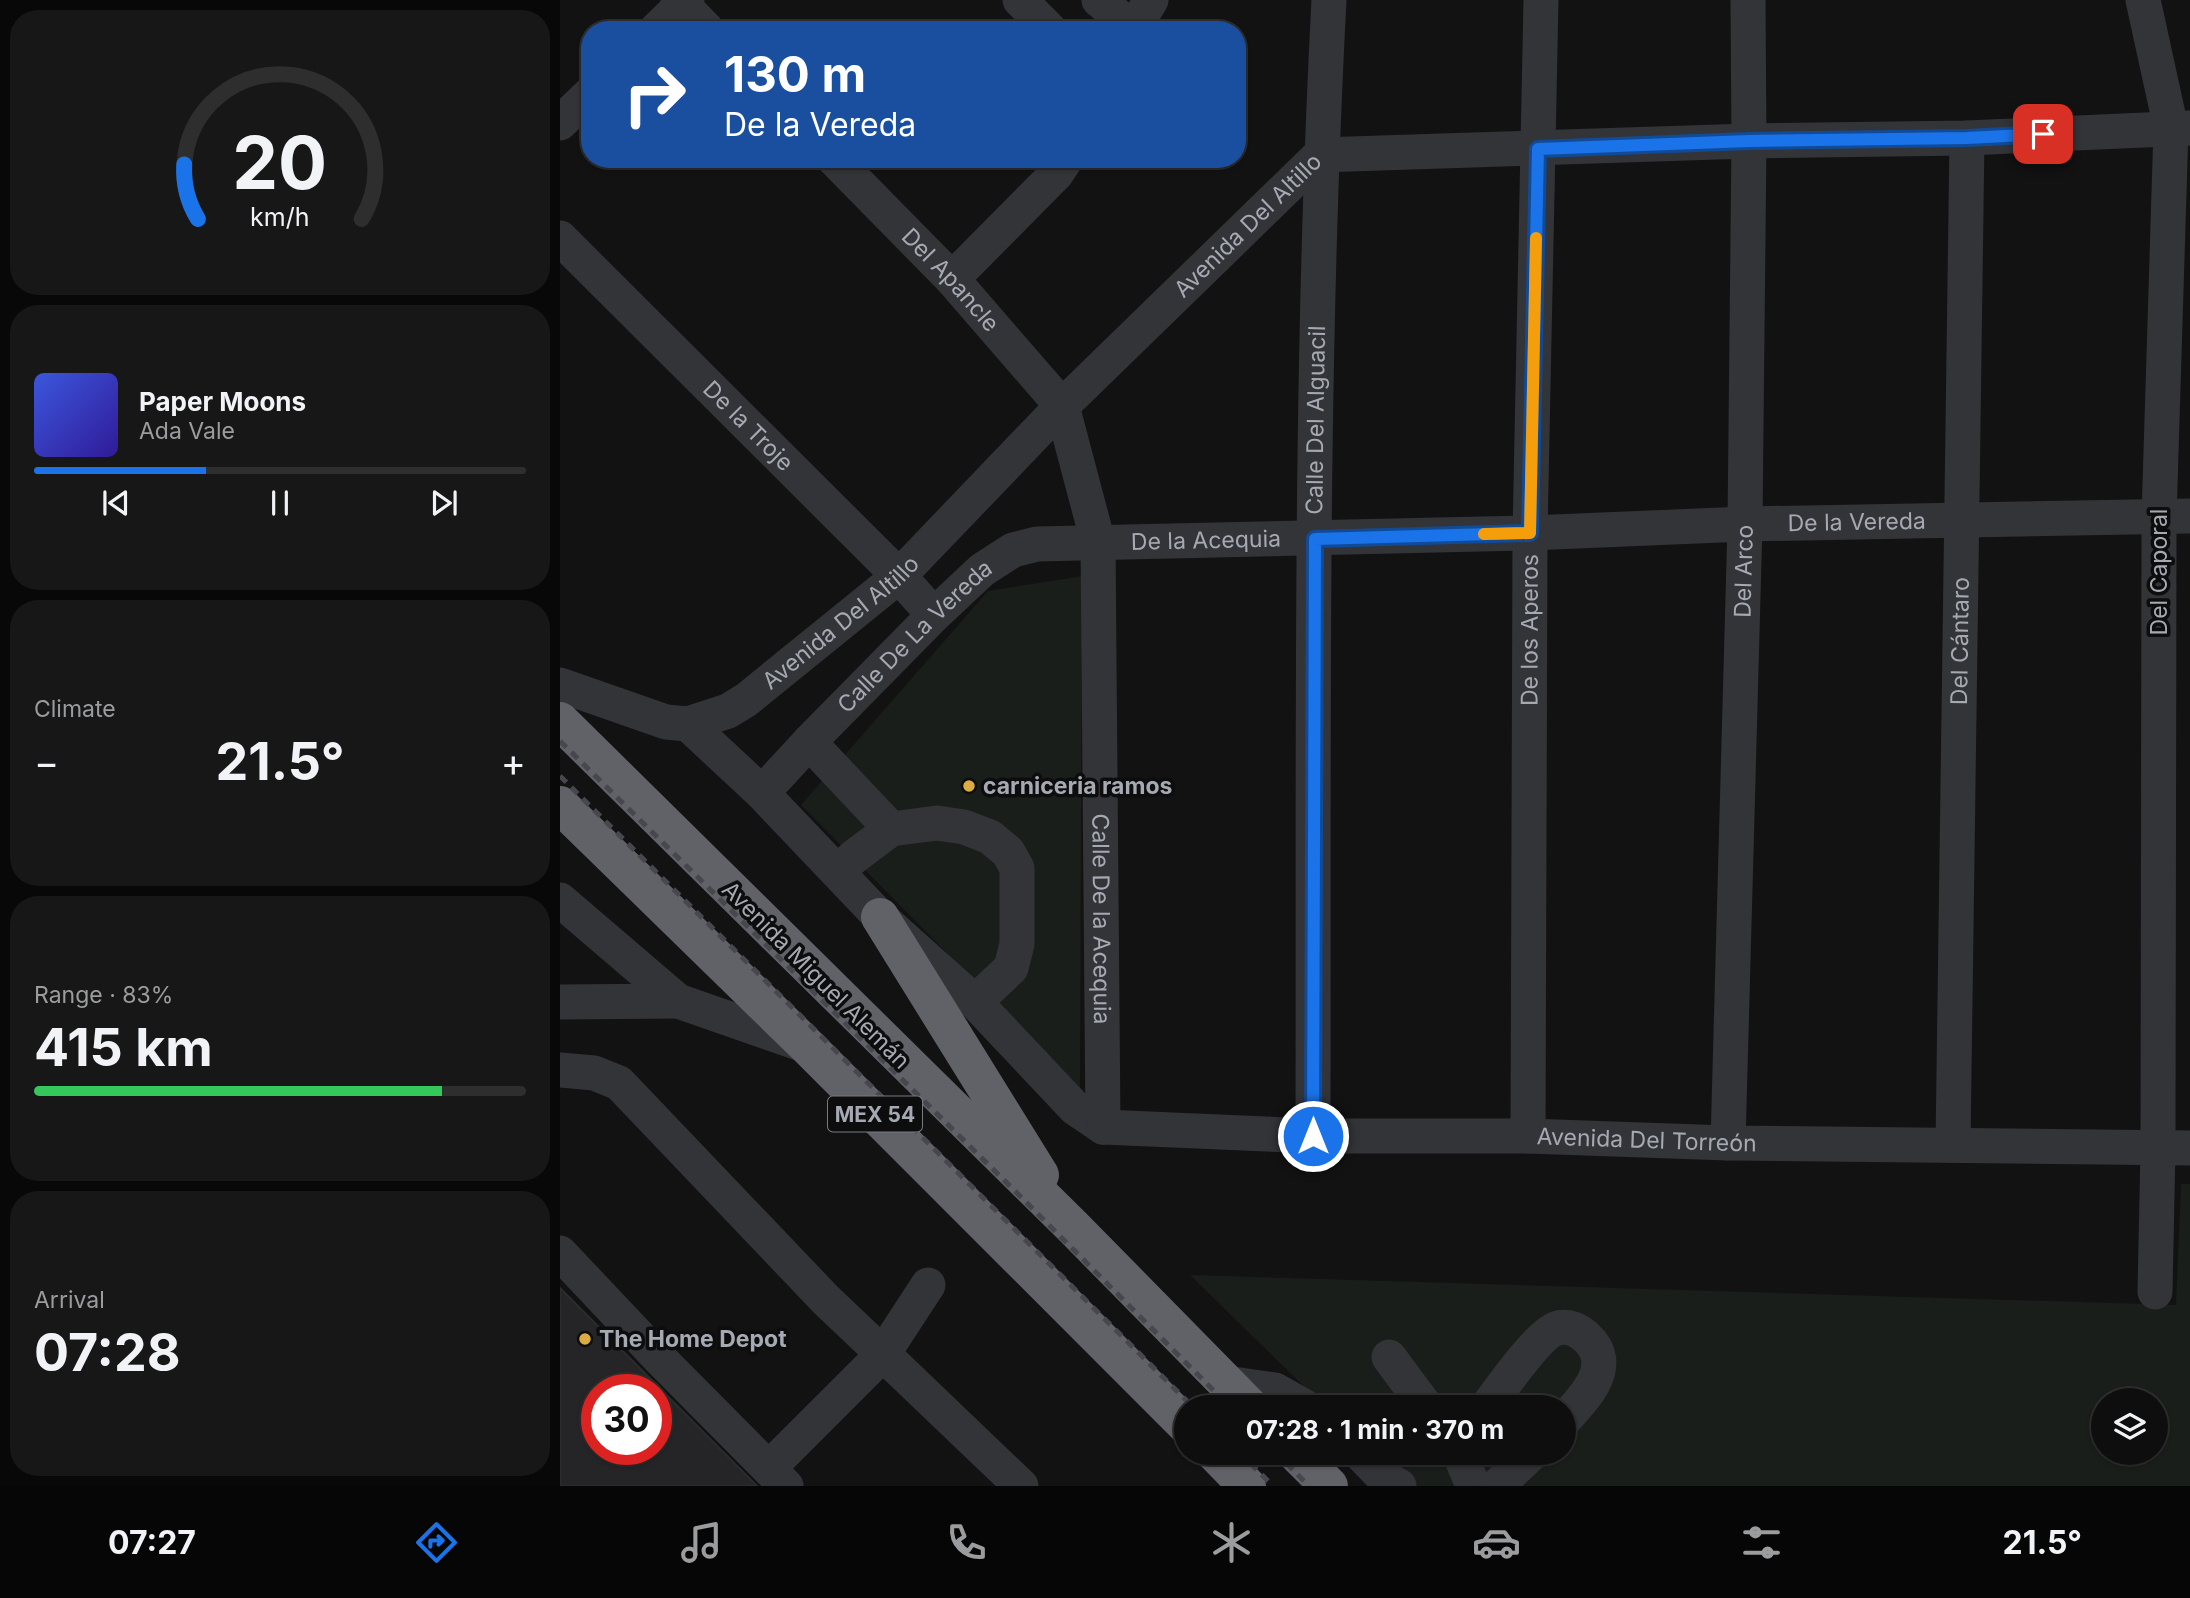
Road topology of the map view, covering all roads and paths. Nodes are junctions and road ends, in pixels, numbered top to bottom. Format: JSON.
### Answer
{"nodes":[{"id":1,"x":1020,"y":0,"type":"edge"},
{"id":2,"x":1099,"y":0,"type":"edge"},
{"id":3,"x":1329,"y":0,"type":"edge"},
{"id":4,"x":1541,"y":0,"type":"edge"},
{"id":5,"x":1748,"y":0,"type":"edge"},
{"id":6,"x":2143,"y":0,"type":"edge"},
{"id":7,"x":682,"y":1,"type":"edge"},
{"id":8,"x":1139,"y":19,"type":"edge"},
{"id":9,"x":664,"y":21,"type":"edge"},
{"id":10,"x":699,"y":21,"type":"edge"},
{"id":11,"x":1041,"y":21,"type":"edge"},
{"id":12,"x":581,"y":103,"type":"edge"},
{"id":13,"x":560,"y":123,"type":"edge"},
{"id":14,"x":2180,"y":128,"type":"edge"},
{"id":15,"x":1967,"y":138,"type":"junction"},
{"id":16,"x":1749,"y":141,"type":"junction"},
{"id":17,"x":1538,"y":149,"type":"junction"},
{"id":18,"x":1320,"y":155,"type":"junction"},
{"id":19,"x":843,"y":168,"type":"edge"},
{"id":20,"x":1060,"y":168,"type":"edge"},
{"id":21,"x":560,"y":238,"type":"edge"},
{"id":22,"x":951,"y":279,"type":"junction"},
{"id":23,"x":1062,"y":406,"type":"junction"},
{"id":24,"x":2174,"y":517,"type":"edge"},
{"id":25,"x":1962,"y":520,"type":"junction"},
{"id":26,"x":1745,"y":524,"type":"junction"},
{"id":27,"x":1530,"y":533,"type":"junction"},
{"id":28,"x":1315,"y":539,"type":"junction"},
{"id":29,"x":1098,"y":542,"type":"junction"},
{"id":30,"x":899,"y":576,"type":"junction"},
{"id":31,"x":934,"y":615,"type":"junction"},
{"id":32,"x":560,"y":685,"type":"edge"},
{"id":33,"x":560,"y":721,"type":"edge"},
{"id":34,"x":688,"y":724,"type":"junction"},
{"id":35,"x":809,"y":742,"type":"junction"},
{"id":36,"x":762,"y":793,"type":"junction"},
{"id":37,"x":560,"y":805,"type":"edge"},
{"id":38,"x":891,"y":829,"type":"junction"},
{"id":39,"x":838,"y":871,"type":"junction"},
{"id":40,"x":560,"y":901,"type":"edge"},
{"id":41,"x":880,"y":916,"type":"junction"},
{"id":42,"x":678,"y":1001,"type":"junction"},
{"id":43,"x":560,"y":1002,"type":"edge"},
{"id":44,"x":975,"y":1002,"type":"junction"},
{"id":45,"x":807,"y":1046,"type":"junction"},
{"id":46,"x":560,"y":1070,"type":"edge"},
{"id":47,"x":1103,"y":1127,"type":"junction"},
{"id":48,"x":1313,"y":1136,"type":"junction"},
{"id":49,"x":1528,"y":1136,"type":"junction"},
{"id":50,"x":1728,"y":1143,"type":"junction"},
{"id":51,"x":1954,"y":1145,"type":"junction"},
{"id":52,"x":2174,"y":1148,"type":"edge"},
{"id":53,"x":1073,"y":1227,"type":"junction"},
{"id":54,"x":560,"y":1253,"type":"edge"},
{"id":55,"x":928,"y":1285,"type":"dead end"},
{"id":56,"x":2155,"y":1292,"type":"dead end"},
{"id":57,"x":883,"y":1354,"type":"junction"},
{"id":58,"x":1389,"y":1357,"type":"dead end"},
{"id":59,"x":1238,"y":1395,"type":"edge"},
{"id":60,"x":1284,"y":1395,"type":"edge"},
{"id":61,"x":1417,"y":1395,"type":"edge"},
{"id":62,"x":1496,"y":1395,"type":"edge"},
{"id":63,"x":1576,"y":1407,"type":"edge"},
{"id":64,"x":1174,"y":1413,"type":"edge"},
{"id":65,"x":1227,"y":1465,"type":"edge"},
{"id":66,"x":1308,"y":1465,"type":"edge"},
{"id":67,"x":1372,"y":1465,"type":"edge"},
{"id":68,"x":1464,"y":1465,"type":"edge"},
{"id":69,"x":1520,"y":1465,"type":"edge"},
{"id":70,"x":777,"y":1477,"type":"edge"},
{"id":71,"x":1021,"y":1486,"type":"edge"},
{"id":72,"x":1247,"y":1486,"type":"edge"},
{"id":73,"x":1329,"y":1486,"type":"edge"},
{"id":74,"x":1399,"y":1486,"type":"edge"},
{"id":75,"x":1473,"y":1486,"type":"edge"},
{"id":76,"x":1497,"y":1486,"type":"edge"}],
"edges":[{"from":1,"to":11,"type":"street"},
{"from":2,"to":8,"type":"street"},
{"from":3,"to":18,"type":"street","name":"Calle Del Alguacil"},
{"from":4,"to":17,"type":"street","name":"De los Aperos"},
{"from":5,"to":16,"type":"street","name":"Del Arco"},
{"from":6,"to":14,"type":"street","name":"Del Caporal"},
{"from":7,"to":9,"type":"street"},
{"from":7,"to":10,"type":"street"},
{"from":12,"to":13,"type":"street"},
{"from":14,"to":15,"type":"street","name":"Avenida Del Altillo"},
{"from":14,"to":24,"type":"street","name":"Del Caporal"},
{"from":15,"to":16,"type":"street","name":"Avenida Del Altillo"},
{"from":15,"to":25,"type":"street","name":"Del Cántaro"},
{"from":16,"to":17,"type":"street","name":"Avenida Del Altillo"},
{"from":16,"to":26,"type":"street","name":"Del Arco"},
{"from":17,"to":18,"type":"street","name":"Avenida Del Altillo"},
{"from":17,"to":27,"type":"street","name":"De los Aperos"},
{"from":18,"to":23,"type":"street","name":"Avenida Del Altillo"},
{"from":18,"to":28,"type":"street","name":"Calle Del Alguacil"},
{"from":19,"to":22,"type":"street","name":"Del Apancle"},
{"from":20,"to":22,"type":"street"},
{"from":21,"to":30,"type":"street","name":"De la Troje"},
{"from":22,"to":23,"type":"street","name":"Del Apancle"},
{"from":23,"to":29,"type":"street","name":"Calle De la Acequia"},
{"from":23,"to":30,"type":"street","name":"Avenida Del Altillo"},
{"from":24,"to":25,"type":"street","name":"De la Vereda"},
{"from":24,"to":52,"type":"street","name":"Del Caporal"},
{"from":25,"to":26,"type":"street","name":"De la Vereda"},
{"from":25,"to":51,"type":"street","name":"Del Cántaro"},
{"from":26,"to":27,"type":"street","name":"De la Vereda"},
{"from":26,"to":50,"type":"street","name":"Del Arco"},
{"from":27,"to":28,"type":"street","name":"De la Vereda"},
{"from":27,"to":49,"type":"street","name":"De los Aperos"},
{"from":28,"to":29,"type":"street","name":"De la Acequia"},
{"from":28,"to":48,"type":"street","name":"Calle Del Alguacil"},
{"from":29,"to":31,"type":"street","name":"Calle De La Vereda"},
{"from":29,"to":47,"type":"street","name":"Calle De la Acequia"},
{"from":30,"to":31,"type":"street","name":"De la Troje"},
{"from":30,"to":34,"type":"street","name":"Avenida Del Altillo"},
{"from":31,"to":35,"type":"street","name":"Calle De La Vereda"},
{"from":32,"to":34,"type":"street","name":"Avenida Del Altillo"},
{"from":33,"to":53,"type":"highway","name":"Avenida Miguel Alemán","number":"MEX 54"},
{"from":34,"to":36,"type":"street"},
{"from":35,"to":36,"type":"street","name":"Calle De La Vereda"},
{"from":35,"to":38,"type":"street"},
{"from":36,"to":39,"type":"street"},
{"from":37,"to":45,"type":"highway","number":"MEX 54"},
{"from":38,"to":39,"type":"street"},
{"from":38,"to":44,"type":"street"},
{"from":39,"to":41,"type":"street"},
{"from":40,"to":42,"type":"street"},
{"from":41,"to":44,"type":"street"},
{"from":41,"to":53,"type":"highway"},
{"from":42,"to":43,"type":"street"},
{"from":42,"to":45,"type":"street"},
{"from":44,"to":47,"type":"street"},
{"from":45,"to":64,"type":"highway","number":"MEX 54"},
{"from":46,"to":57,"type":"street"},
{"from":47,"to":48,"type":"street","name":"Avenida Del Torreón"},
{"from":48,"to":49,"type":"street","name":"Avenida Del Torreón"},
{"from":49,"to":50,"type":"street","name":"Avenida Del Torreón"},
{"from":50,"to":51,"type":"street","name":"Avenida Del Torreón"},
{"from":51,"to":52,"type":"street","name":"Avenida Del Torreón"},
{"from":52,"to":56,"type":"street","name":"Del Caporal"},
{"from":53,"to":59,"type":"highway","name":"Avenida Miguel Alemán","number":"MEX 54"},
{"from":54,"to":70,"type":"street"},
{"from":55,"to":57,"type":"street"},
{"from":57,"to":70,"type":"street"},
{"from":57,"to":71,"type":"street"},
{"from":58,"to":61,"type":"street"},
{"from":59,"to":60,"type":"street"},
{"from":62,"to":63,"type":"street"},
{"from":65,"to":72,"type":"highway"},
{"from":66,"to":73,"type":"highway"},
{"from":67,"to":74,"type":"street"},
{"from":68,"to":75,"type":"street"},
{"from":69,"to":76,"type":"street"}]}
